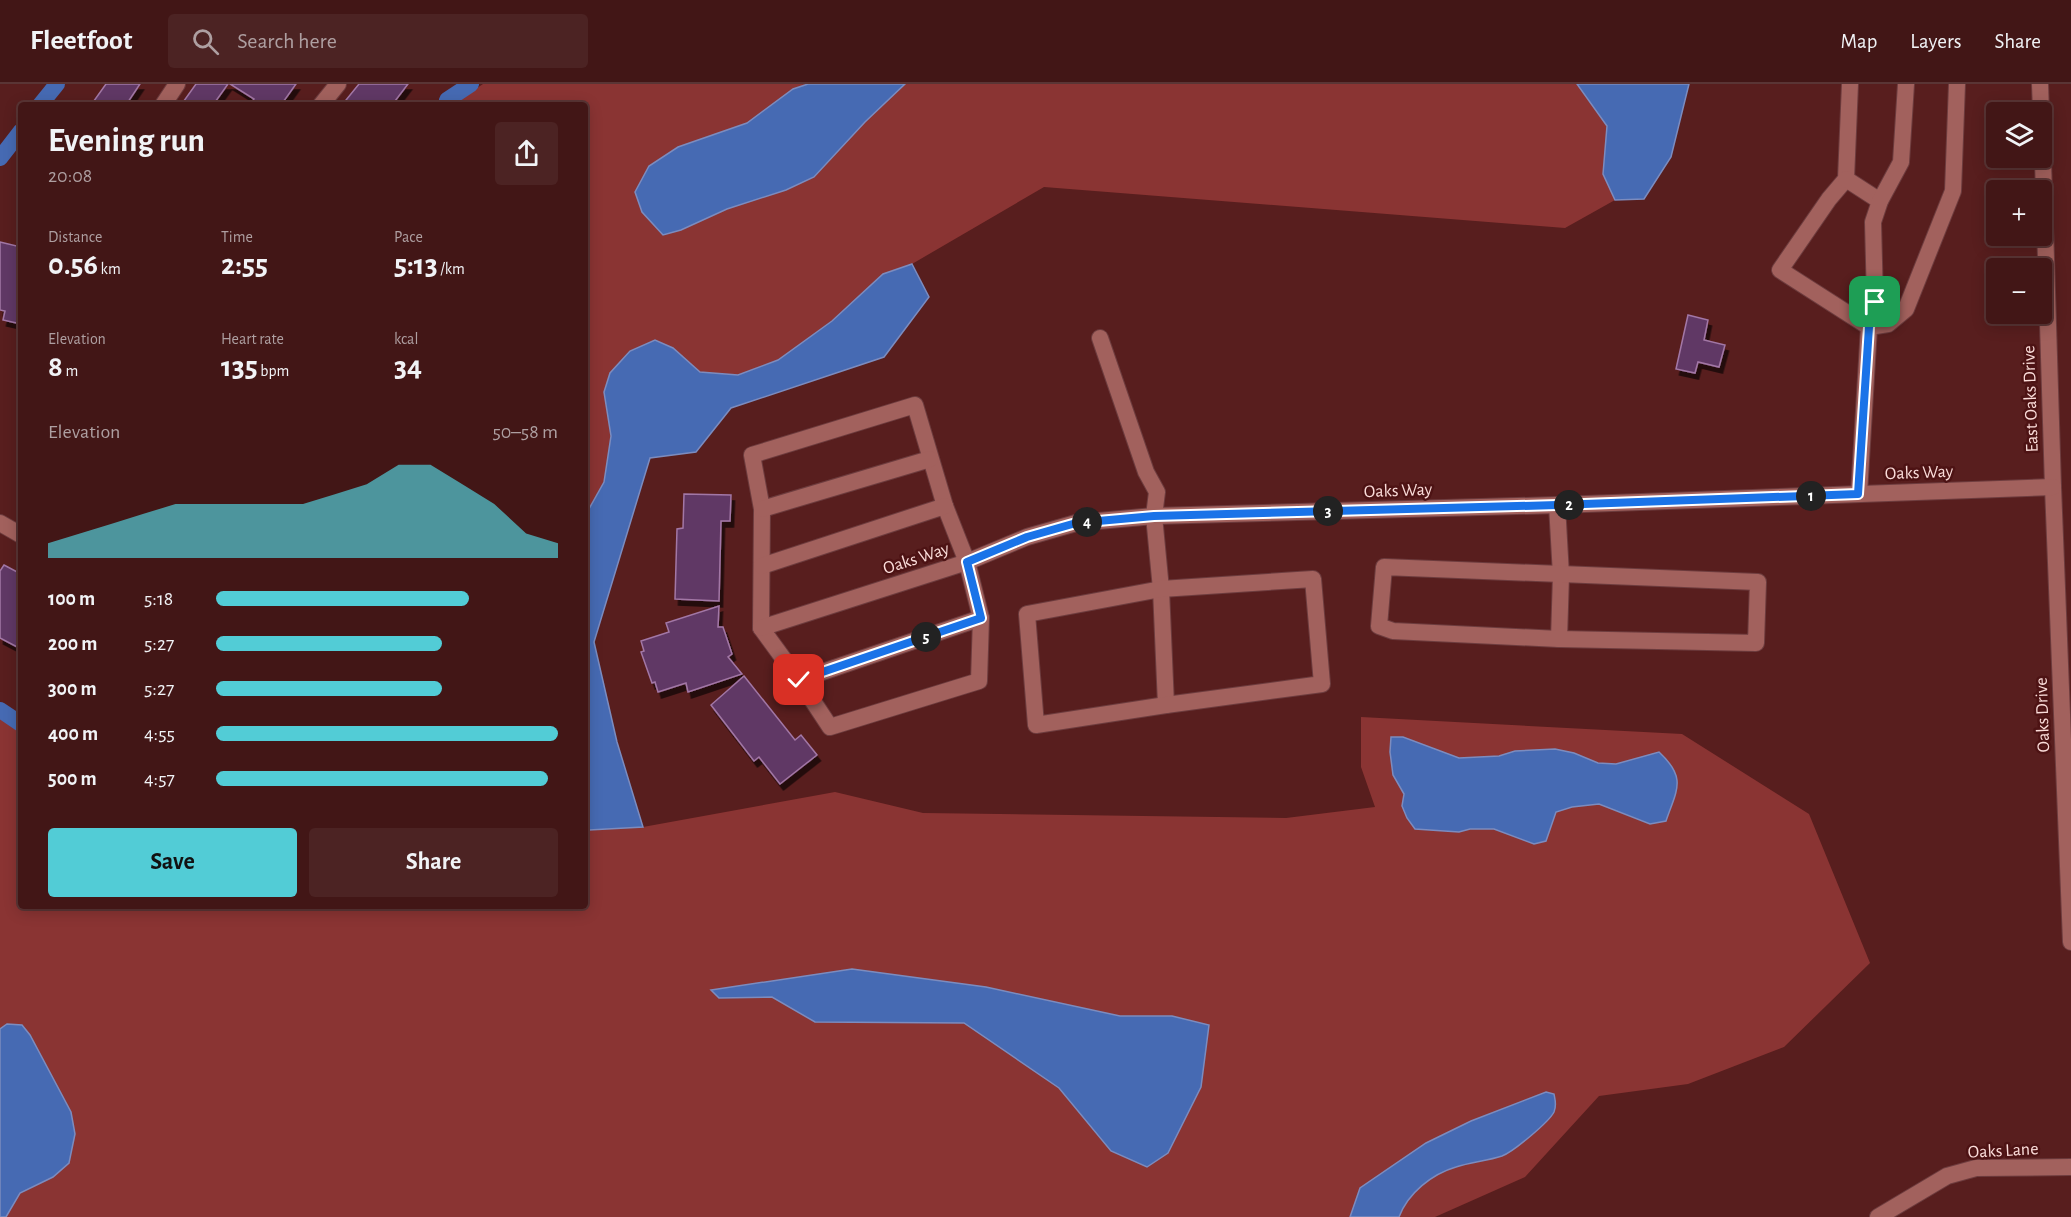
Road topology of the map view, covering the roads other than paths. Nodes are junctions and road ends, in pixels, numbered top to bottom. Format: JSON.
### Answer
{"nodes":[{"id":1,"x":177,"y":84,"type":"edge"},
{"id":2,"x":338,"y":84,"type":"edge"},
{"id":3,"x":1850,"y":84,"type":"edge"},
{"id":4,"x":1906,"y":84,"type":"edge"},
{"id":5,"x":1957,"y":84,"type":"edge"},
{"id":6,"x":2040,"y":84,"type":"edge"},
{"id":7,"x":165,"y":102,"type":"edge"},
{"id":8,"x":323,"y":102,"type":"edge"},
{"id":9,"x":2041,"y":102,"type":"edge"},
{"id":10,"x":2043,"y":168,"type":"edge"},
{"id":11,"x":1846,"y":179,"type":"junction"},
{"id":12,"x":1880,"y":201,"type":"junction"},
{"id":13,"x":1869,"y":327,"type":"junction"},
{"id":14,"x":1100,"y":338,"type":"dead end"},
{"id":15,"x":930,"y":459,"type":"junction"},
{"id":16,"x":2053,"y":487,"type":"junction"},
{"id":17,"x":1858,"y":494,"type":"junction"},
{"id":18,"x":1557,"y":505,"type":"junction"},
{"id":19,"x":945,"y":506,"type":"junction"},
{"id":20,"x":762,"y":509,"type":"junction"},
{"id":21,"x":1154,"y":516,"type":"junction"},
{"id":22,"x":0,"y":523,"type":"edge"},
{"id":23,"x":18,"y":533,"type":"edge"},
{"id":24,"x":967,"y":562,"type":"junction"},
{"id":25,"x":762,"y":566,"type":"junction"},
{"id":26,"x":1561,"y":575,"type":"junction"},
{"id":27,"x":1161,"y":589,"type":"junction"},
{"id":28,"x":981,"y":618,"type":"junction"},
{"id":29,"x":761,"y":628,"type":"junction"},
{"id":30,"x":1559,"y":639,"type":"junction"},
{"id":31,"x":799,"y":680,"type":"junction"},
{"id":32,"x":1167,"y":705,"type":"junction"},
{"id":33,"x":2071,"y":942,"type":"edge"},
{"id":34,"x":2071,"y":1167,"type":"edge"},
{"id":35,"x":1878,"y":1217,"type":"edge"}],
"edges":[{"from":1,"to":7,"type":"street"},
{"from":2,"to":8,"type":"street"},
{"from":3,"to":11,"type":"street"},
{"from":4,"to":12,"type":"street"},
{"from":5,"to":13,"type":"street"},
{"from":6,"to":9,"type":"street"},
{"from":10,"to":16,"type":"street","name":"East Oaks Drive"},
{"from":11,"to":12,"type":"street"},
{"from":11,"to":13,"type":"street"},
{"from":12,"to":13,"type":"street"},
{"from":13,"to":17,"type":"street"},
{"from":14,"to":21,"type":"street"},
{"from":15,"to":19,"type":"street"},
{"from":15,"to":20,"type":"street"},
{"from":15,"to":20,"type":"street"},
{"from":16,"to":17,"type":"street","name":"Oaks Way"},
{"from":16,"to":33,"type":"street","name":"Oaks Drive"},
{"from":17,"to":18,"type":"street","name":"Oaks Way"},
{"from":18,"to":21,"type":"street","name":"Oaks Way"},
{"from":18,"to":26,"type":"street"},
{"from":19,"to":24,"type":"street"},
{"from":19,"to":25,"type":"street"},
{"from":20,"to":25,"type":"street"},
{"from":21,"to":24,"type":"street","name":"Oaks Way"},
{"from":21,"to":27,"type":"street"},
{"from":22,"to":23,"type":"street"},
{"from":24,"to":28,"type":"street"},
{"from":24,"to":29,"type":"street","name":"Oaks Way"},
{"from":25,"to":29,"type":"street"},
{"from":26,"to":30,"type":"street"},
{"from":26,"to":30,"type":"street"},
{"from":26,"to":30,"type":"street"},
{"from":27,"to":32,"type":"street"},
{"from":27,"to":32,"type":"street"},
{"from":27,"to":32,"type":"street"},
{"from":28,"to":31,"type":"street"},
{"from":28,"to":31,"type":"street"},
{"from":29,"to":31,"type":"street"},
{"from":34,"to":35,"type":"street","name":"Oaks Lane"}]}
